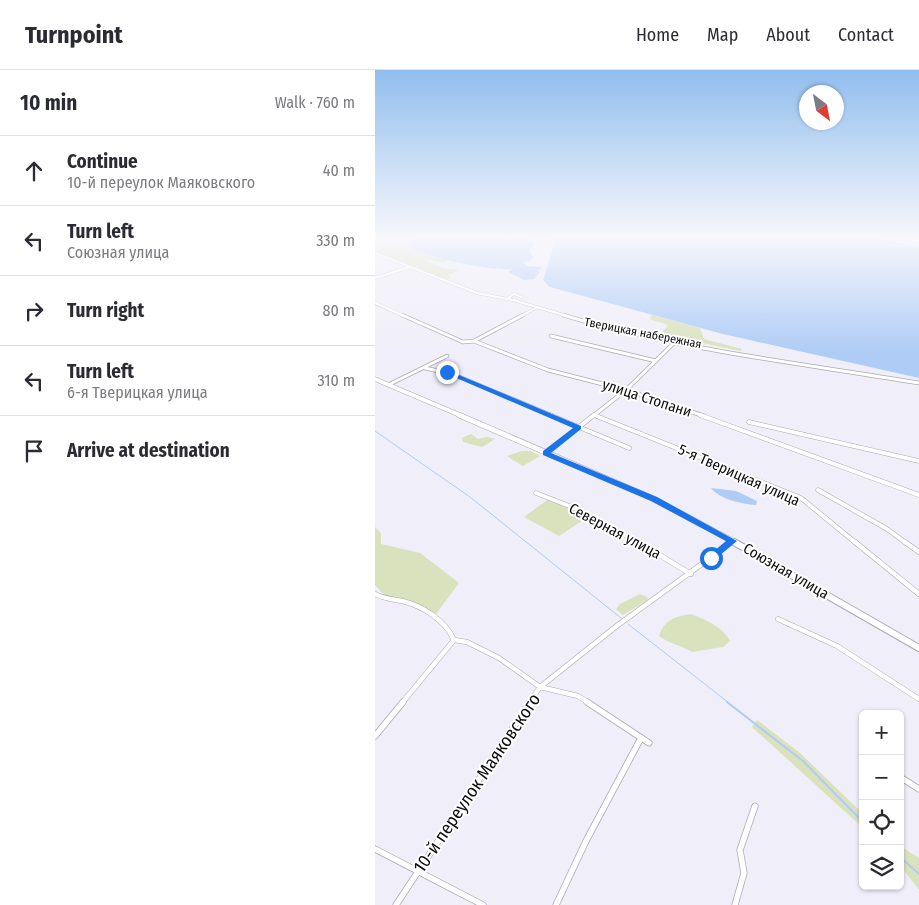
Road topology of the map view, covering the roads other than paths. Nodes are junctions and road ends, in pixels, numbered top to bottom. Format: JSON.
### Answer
{"nodes":[{"id":1,"x":431,"y":275,"type":"edge"},
{"id":2,"x":507,"y":299,"type":"junction"},
{"id":3,"x":517,"y":300,"type":"junction"},
{"id":4,"x":375,"y":303,"type":"edge"},
{"id":5,"x":537,"y":308,"type":"junction"},
{"id":6,"x":551,"y":336,"type":"dead end"},
{"id":7,"x":677,"y":340,"type":"junction"},
{"id":8,"x":474,"y":341,"type":"junction"},
{"id":9,"x":447,"y":356,"type":"dead end"},
{"id":10,"x":656,"y":361,"type":"junction"},
{"id":11,"x":425,"y":368,"type":"junction"},
{"id":12,"x":375,"y":379,"type":"edge"},
{"id":13,"x":919,"y":383,"type":"edge"},
{"id":14,"x":388,"y":385,"type":"junction"},
{"id":15,"x":626,"y":390,"type":"junction"},
{"id":16,"x":594,"y":415,"type":"junction"},
{"id":17,"x":749,"y":422,"type":"dead end"},
{"id":18,"x":578,"y":428,"type":"junction"},
{"id":19,"x":629,"y":448,"type":"dead end"},
{"id":20,"x":546,"y":453,"type":"junction"},
{"id":21,"x":919,"y":461,"type":"edge"},
{"id":22,"x":818,"y":490,"type":"dead end"},
{"id":23,"x":536,"y":493,"type":"dead end"},
{"id":24,"x":919,"y":495,"type":"edge"},
{"id":25,"x":733,"y":541,"type":"junction"},
{"id":26,"x":919,"y":552,"type":"edge"},
{"id":27,"x":691,"y":574,"type":"junction"},
{"id":28,"x":375,"y":594,"type":"edge"},
{"id":29,"x":919,"y":594,"type":"edge"},
{"id":30,"x":778,"y":620,"type":"dead end"},
{"id":31,"x":454,"y":640,"type":"junction"},
{"id":32,"x":919,"y":648,"type":"edge"},
{"id":33,"x":540,"y":687,"type":"junction"},
{"id":34,"x":919,"y":699,"type":"edge"},
{"id":35,"x":375,"y":736,"type":"edge"},
{"id":36,"x":641,"y":738,"type":"junction"},
{"id":37,"x":649,"y":743,"type":"dead end"},
{"id":38,"x":904,"y":780,"type":"edge"},
{"id":39,"x":919,"y":790,"type":"edge"},
{"id":40,"x":755,"y":806,"type":"dead end"},
{"id":41,"x":375,"y":849,"type":"edge"},
{"id":42,"x":418,"y":871,"type":"junction"},
{"id":43,"x":396,"y":905,"type":"edge"},
{"id":44,"x":483,"y":905,"type":"edge"},
{"id":45,"x":556,"y":905,"type":"edge"},
{"id":46,"x":735,"y":905,"type":"edge"}],
"edges":[{"from":1,"to":2,"type":"street","name":"Тверицкая набережная"},
{"from":2,"to":3,"type":"street","name":"Тверицкая набережная"},
{"from":2,"to":3,"type":"street"},
{"from":3,"to":5,"type":"street","name":"Тверицкая набережная"},
{"from":4,"to":8,"type":"street","name":"улица Стопани"},
{"from":5,"to":7,"type":"street","name":"Тверицкая набережная"},
{"from":5,"to":8,"type":"street"},
{"from":6,"to":10,"type":"street"},
{"from":7,"to":10,"type":"street"},
{"from":7,"to":13,"type":"street","name":"Тверицкая набережная"},
{"from":8,"to":15,"type":"street","name":"улица Стопани"},
{"from":9,"to":11,"type":"street"},
{"from":10,"to":15,"type":"street"},
{"from":11,"to":14,"type":"street"},
{"from":11,"to":18,"type":"street"},
{"from":12,"to":14,"type":"street","name":"Союзная улица"},
{"from":14,"to":20,"type":"street","name":"Союзная улица"},
{"from":15,"to":16,"type":"street"},
{"from":15,"to":24,"type":"street","name":"улица Стопани"},
{"from":16,"to":18,"type":"street"},
{"from":16,"to":29,"type":"street","name":"5-я Тверицкая улица"},
{"from":17,"to":21,"type":"street"},
{"from":18,"to":19,"type":"street"},
{"from":18,"to":20,"type":"street"},
{"from":20,"to":25,"type":"street","name":"Союзная улица"},
{"from":22,"to":26,"type":"street"},
{"from":23,"to":27,"type":"street","name":"Северная улица"},
{"from":25,"to":27,"type":"street","name":"10-й переулок Маяковского"},
{"from":25,"to":32,"type":"street","name":"Союзная улица"},
{"from":27,"to":33,"type":"street","name":"10-й переулок Маяковского"},
{"from":28,"to":31,"type":"street"},
{"from":30,"to":34,"type":"street"},
{"from":31,"to":33,"type":"street"},
{"from":31,"to":35,"type":"street"},
{"from":33,"to":36,"type":"street"},
{"from":33,"to":42,"type":"street","name":"10-й переулок Маяковского"},
{"from":36,"to":37,"type":"street"},
{"from":36,"to":45,"type":"street"},
{"from":38,"to":39,"type":"street"},
{"from":40,"to":46,"type":"street"},
{"from":41,"to":42,"type":"street"},
{"from":42,"to":43,"type":"street","name":"10-й переулок Маяковского"},
{"from":42,"to":44,"type":"street"}]}
